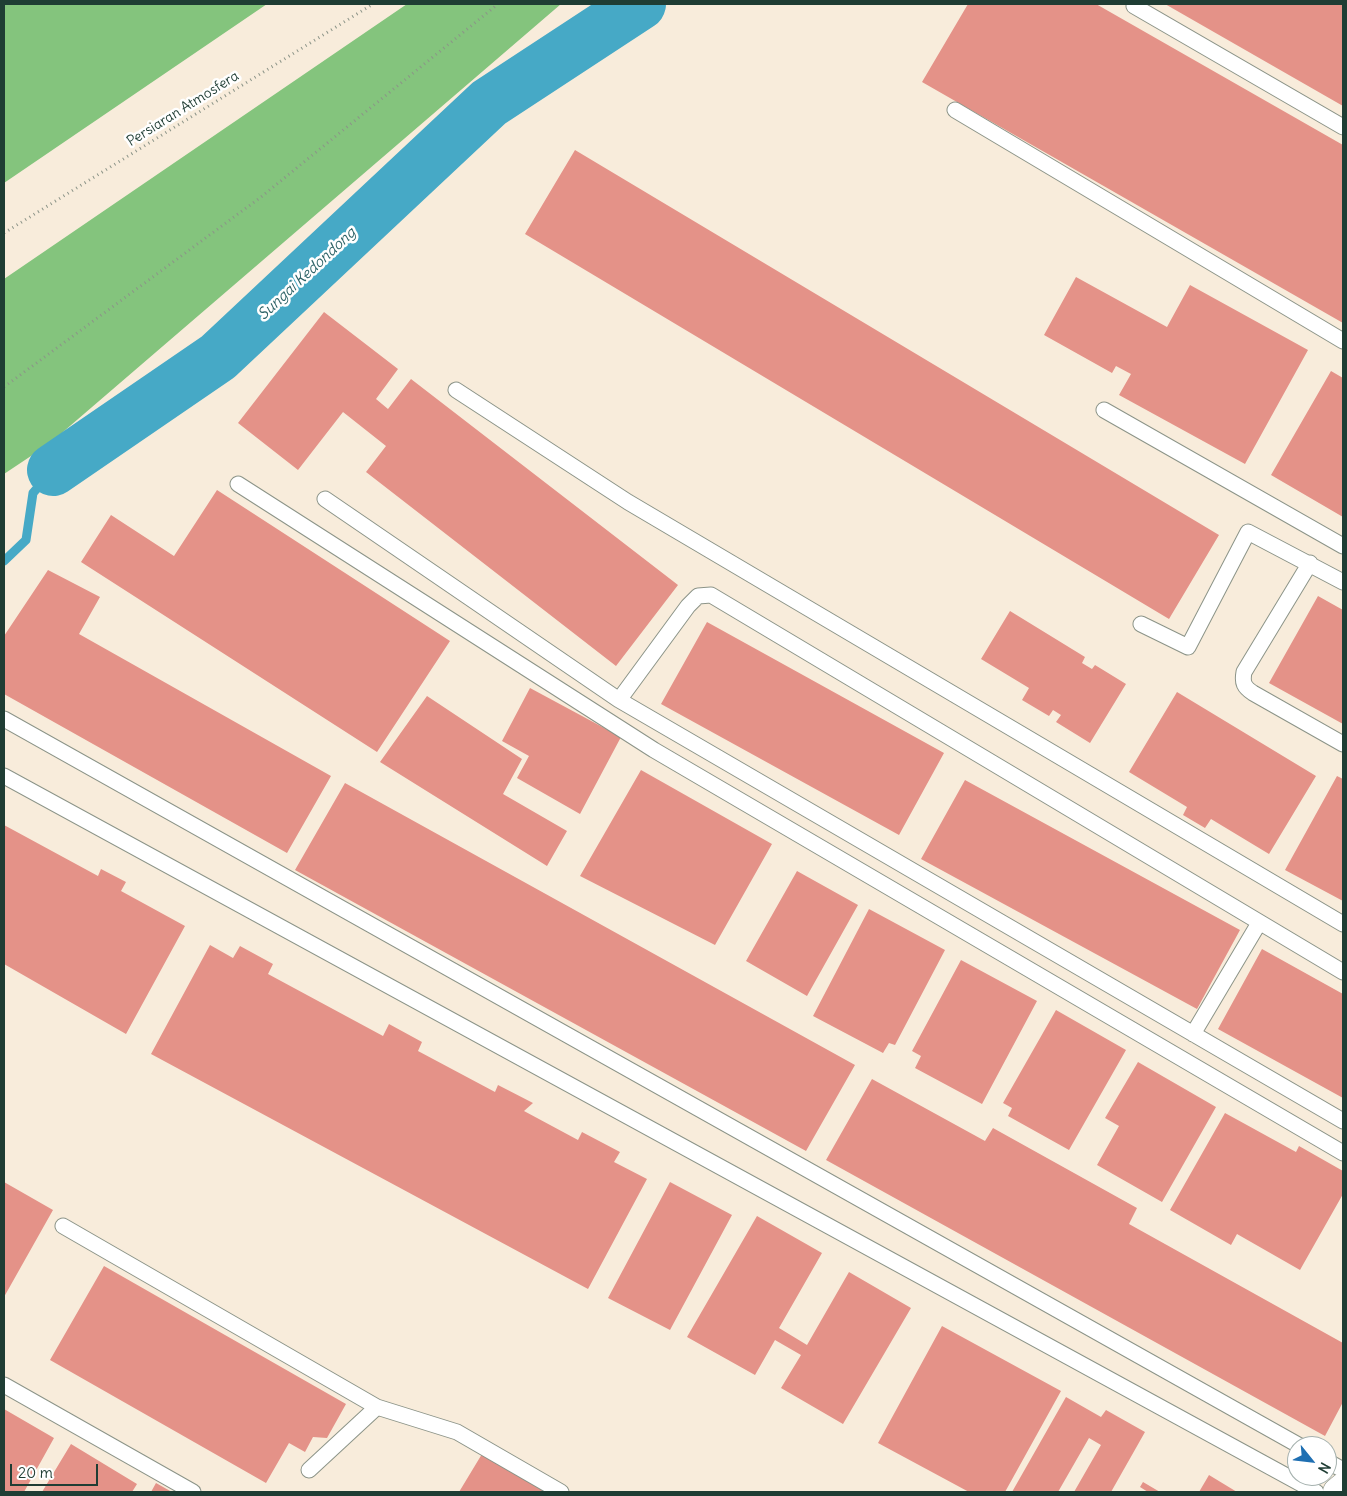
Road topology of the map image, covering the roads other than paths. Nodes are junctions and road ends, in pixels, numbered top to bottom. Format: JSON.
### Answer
{"nodes":[{"id":1,"x":1134,"y":6,"type":"dead end"},
{"id":2,"x":955,"y":110,"type":"dead end"},
{"id":3,"x":1343,"y":127,"type":"edge"},
{"id":4,"x":1343,"y":341,"type":"edge"},
{"id":5,"x":456,"y":390,"type":"dead end"},
{"id":6,"x":1104,"y":410,"type":"dead end"},
{"id":7,"x":238,"y":484,"type":"dead end"},
{"id":8,"x":325,"y":499,"type":"dead end"},
{"id":9,"x":1343,"y":546,"type":"edge"},
{"id":10,"x":1310,"y":563,"type":"junction"},
{"id":11,"x":1343,"y":582,"type":"edge"},
{"id":12,"x":1141,"y":624,"type":"dead end"},
{"id":13,"x":619,"y":700,"type":"junction"},
{"id":14,"x":4,"y":719,"type":"edge"},
{"id":15,"x":1343,"y":744,"type":"edge"},
{"id":16,"x":4,"y":776,"type":"edge"},
{"id":17,"x":1259,"y":923,"type":"junction"},
{"id":18,"x":1343,"y":924,"type":"edge"},
{"id":19,"x":1343,"y":972,"type":"edge"},
{"id":20,"x":1193,"y":1034,"type":"junction"},
{"id":21,"x":1343,"y":1121,"type":"edge"},
{"id":22,"x":1343,"y":1153,"type":"edge"},
{"id":23,"x":63,"y":1226,"type":"dead end"},
{"id":24,"x":4,"y":1385,"type":"edge"},
{"id":25,"x":377,"y":1407,"type":"junction"},
{"id":26,"x":1287,"y":1439,"type":"edge"},
{"id":27,"x":309,"y":1470,"type":"dead end"},
{"id":28,"x":1343,"y":1487,"type":"edge"},
{"id":29,"x":194,"y":1492,"type":"edge"},
{"id":30,"x":561,"y":1492,"type":"edge"},
{"id":31,"x":1316,"y":1492,"type":"edge"},
{"id":32,"x":1337,"y":1492,"type":"edge"}],
"edges":[{"from":1,"to":3,"type":"lane"},
{"from":2,"to":4,"type":"lane"},
{"from":5,"to":18,"type":"lane"},
{"from":6,"to":9,"type":"lane"},
{"from":7,"to":22,"type":"lane"},
{"from":8,"to":13,"type":"lane"},
{"from":10,"to":11,"type":"lane"},
{"from":10,"to":12,"type":"lane"},
{"from":10,"to":15,"type":"lane"},
{"from":13,"to":17,"type":"lane"},
{"from":13,"to":20,"type":"lane"},
{"from":14,"to":26,"type":"lane"},
{"from":16,"to":31,"type":"lane"},
{"from":17,"to":19,"type":"lane"},
{"from":17,"to":20,"type":"lane"},
{"from":20,"to":21,"type":"lane"},
{"from":23,"to":25,"type":"lane"},
{"from":24,"to":29,"type":"lane"},
{"from":25,"to":27,"type":"lane"},
{"from":25,"to":30,"type":"lane"},
{"from":28,"to":32,"type":"street"}]}
